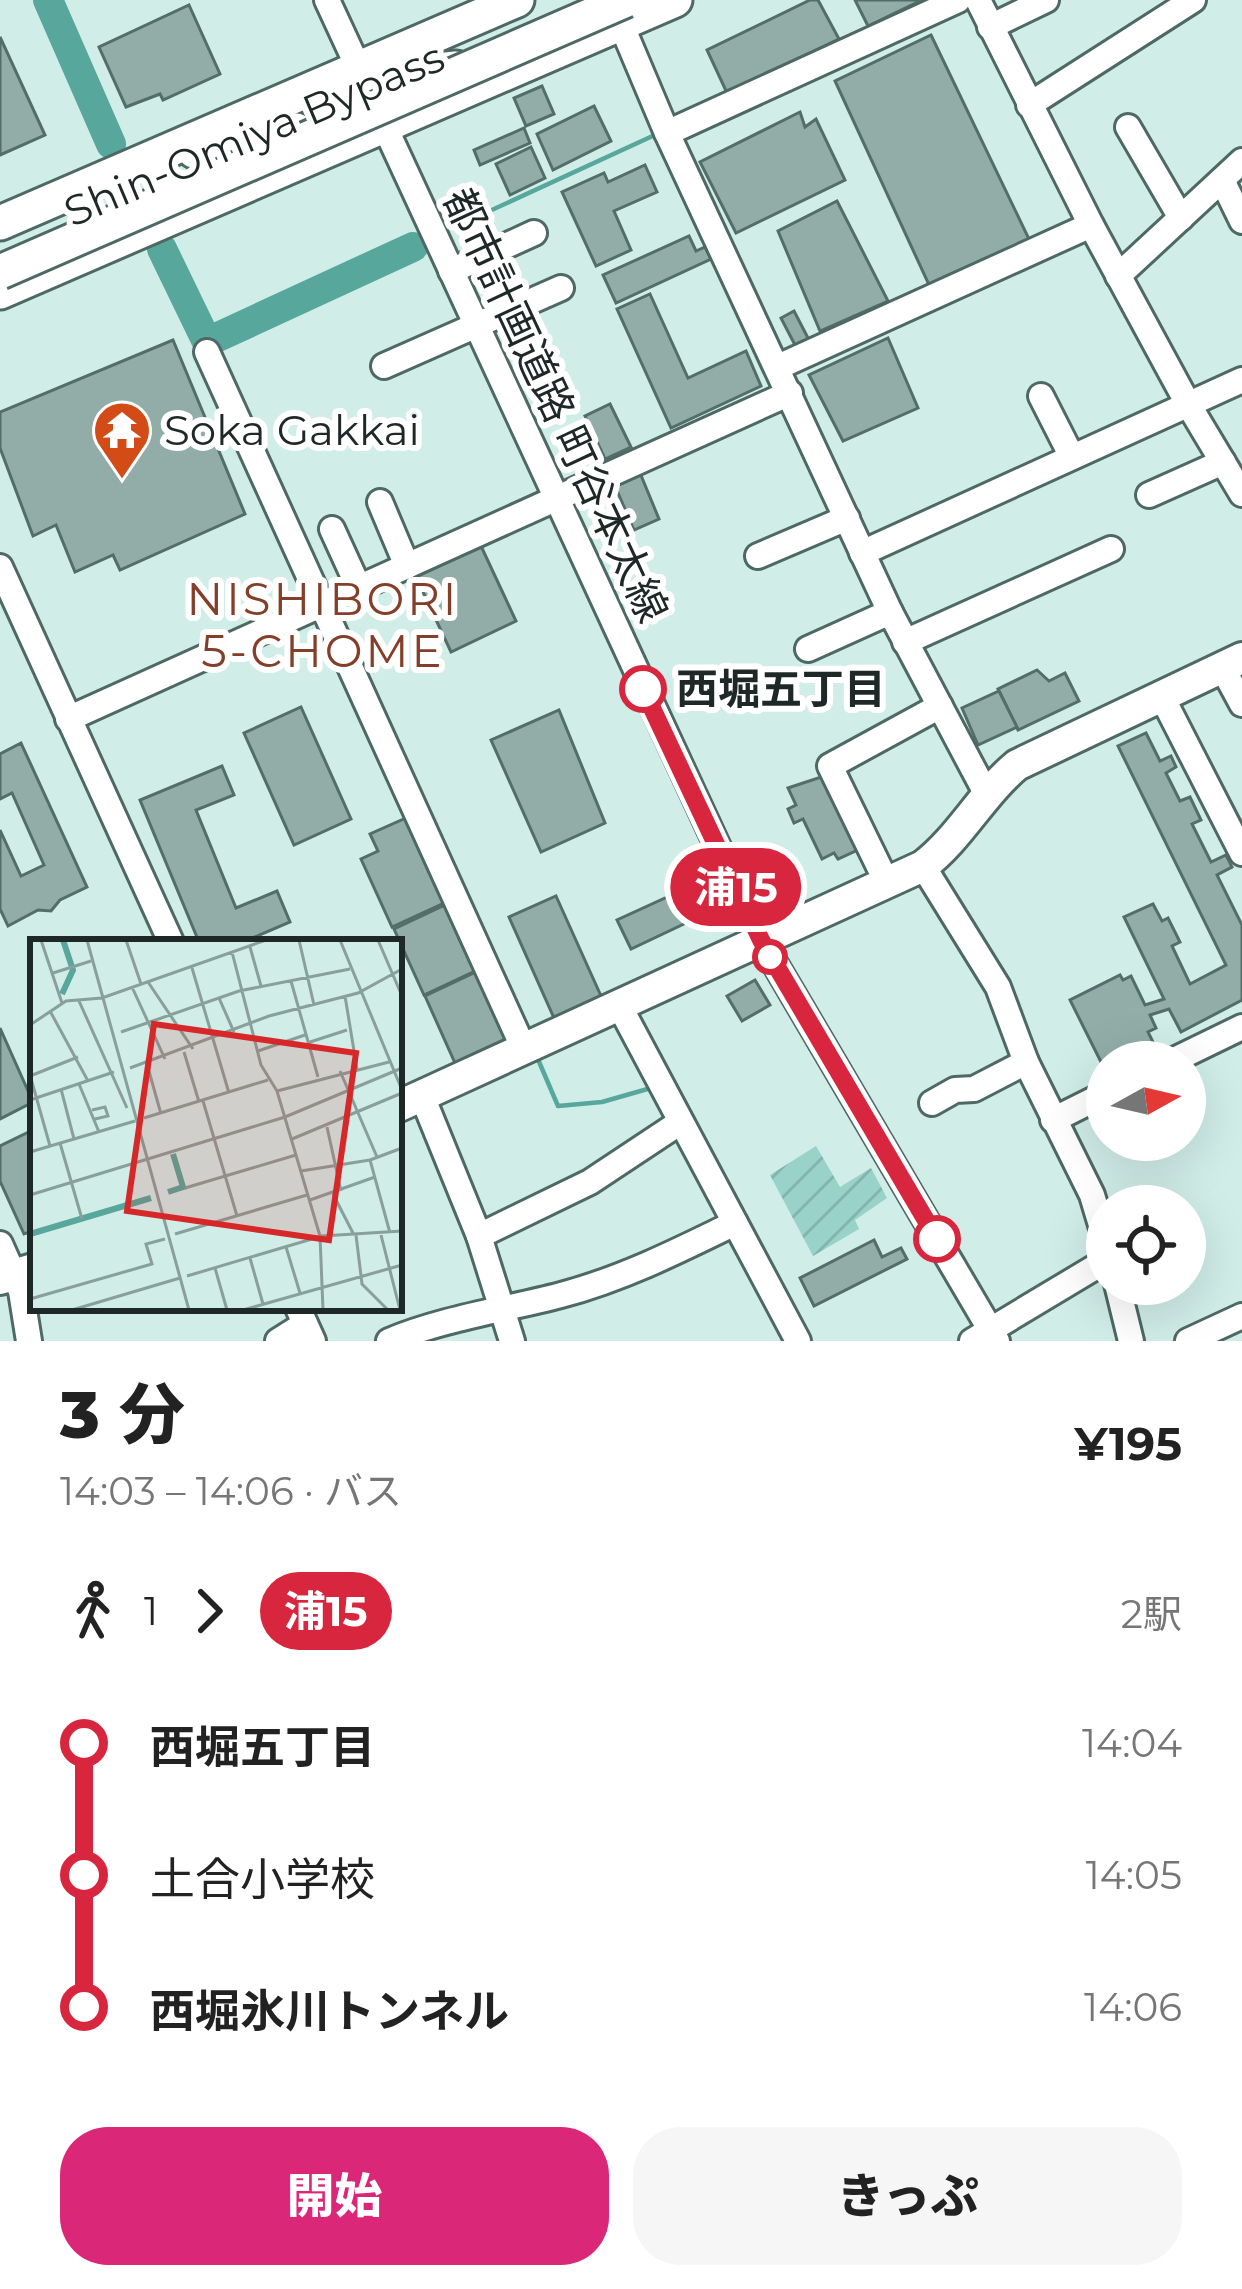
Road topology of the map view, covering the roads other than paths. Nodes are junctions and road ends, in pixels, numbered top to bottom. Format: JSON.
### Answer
{"nodes":[{"id":1,"x":327,"y":0,"type":"edge"},
{"id":2,"x":517,"y":0,"type":"edge"},
{"id":3,"x":569,"y":0,"type":"edge"},
{"id":4,"x":675,"y":0,"type":"edge"},
{"id":5,"x":958,"y":0,"type":"edge"},
{"id":6,"x":978,"y":0,"type":"edge"},
{"id":7,"x":1046,"y":0,"type":"edge"},
{"id":8,"x":1193,"y":0,"type":"edge"},
{"id":9,"x":623,"y":12,"type":"edge"},
{"id":10,"x":990,"y":27,"type":"junction"},
{"id":11,"x":372,"y":97,"type":"junction"},
{"id":12,"x":1029,"y":105,"type":"junction"},
{"id":13,"x":1129,"y":128,"type":"dead end"},
{"id":14,"x":666,"y":131,"type":"junction"},
{"id":15,"x":1242,"y":161,"type":"edge"},
{"id":16,"x":1222,"y":180,"type":"junction"},
{"id":17,"x":1181,"y":218,"type":"junction"},
{"id":18,"x":1242,"y":221,"type":"edge"},
{"id":19,"x":0,"y":223,"type":"edge"},
{"id":20,"x":1091,"y":225,"type":"junction"},
{"id":21,"x":534,"y":233,"type":"dead end"},
{"id":22,"x":0,"y":247,"type":"edge"},
{"id":23,"x":451,"y":271,"type":"junction"},
{"id":24,"x":1118,"y":276,"type":"junction"},
{"id":25,"x":3,"y":278,"type":"edge"},
{"id":26,"x":560,"y":288,"type":"dead end"},
{"id":27,"x":476,"y":326,"type":"junction"},
{"id":28,"x":207,"y":352,"type":"dead end"},
{"id":29,"x":383,"y":366,"type":"dead end"},
{"id":30,"x":778,"y":368,"type":"junction"},
{"id":31,"x":1242,"y":380,"type":"edge"},
{"id":32,"x":790,"y":393,"type":"junction"},
{"id":33,"x":1042,"y":396,"type":"dead end"},
{"id":34,"x":1188,"y":404,"type":"junction"},
{"id":35,"x":1072,"y":457,"type":"junction"},
{"id":36,"x":1223,"y":463,"type":"junction"},
{"id":37,"x":1148,"y":494,"type":"dead end"},
{"id":38,"x":1242,"y":494,"type":"edge"},
{"id":39,"x":556,"y":497,"type":"junction"},
{"id":40,"x":380,"y":502,"type":"dead end"},
{"id":41,"x":847,"y":518,"type":"junction"},
{"id":42,"x":332,"y":529,"type":"dead end"},
{"id":43,"x":1111,"y":549,"type":"dead end"},
{"id":44,"x":862,"y":553,"type":"junction"},
{"id":45,"x":758,"y":556,"type":"dead end"},
{"id":46,"x":407,"y":566,"type":"junction"},
{"id":47,"x":0,"y":568,"type":"edge"},
{"id":48,"x":359,"y":588,"type":"junction"},
{"id":49,"x":320,"y":605,"type":"junction"},
{"id":50,"x":890,"y":612,"type":"junction"},
{"id":51,"x":905,"y":642,"type":"junction"},
{"id":52,"x":808,"y":649,"type":"dead end"},
{"id":53,"x":1232,"y":662,"type":"edge"},
{"id":54,"x":1161,"y":695,"type":"junction"},
{"id":55,"x":1242,"y":704,"type":"edge"},
{"id":56,"x":940,"y":706,"type":"junction"},
{"id":57,"x":68,"y":719,"type":"junction"},
{"id":58,"x":987,"y":795,"type":"junction"},
{"id":59,"x":1241,"y":847,"type":"edge"},
{"id":60,"x":923,"y":866,"type":"junction"},
{"id":61,"x":887,"y":883,"type":"junction"},
{"id":62,"x":170,"y":939,"type":"edge"},
{"id":63,"x":761,"y":940,"type":"junction"},
{"id":64,"x":619,"y":1005,"type":"junction"},
{"id":65,"x":1242,"y":1027,"type":"edge"},
{"id":66,"x":1206,"y":1044,"type":"edge"},
{"id":67,"x":523,"y":1047,"type":"junction"},
{"id":68,"x":1026,"y":1062,"type":"junction"},
{"id":69,"x":410,"y":1101,"type":"edge"},
{"id":70,"x":932,"y":1103,"type":"dead end"},
{"id":71,"x":1086,"y":1104,"type":"edge"},
{"id":72,"x":1053,"y":1120,"type":"junction"},
{"id":73,"x":676,"y":1126,"type":"junction"},
{"id":74,"x":1087,"y":1185,"type":"edge"},
{"id":75,"x":729,"y":1226,"type":"junction"},
{"id":76,"x":478,"y":1236,"type":"junction"},
{"id":77,"x":0,"y":1244,"type":"edge"},
{"id":78,"x":1086,"y":1274,"type":"edge"},
{"id":79,"x":16,"y":1275,"type":"edge"},
{"id":80,"x":1122,"y":1305,"type":"edge"},
{"id":81,"x":504,"y":1306,"type":"junction"},
{"id":82,"x":1242,"y":1316,"type":"edge"},
{"id":83,"x":305,"y":1324,"type":"edge"},
{"id":84,"x":986,"y":1338,"type":"edge"},
{"id":85,"x":29,"y":1341,"type":"edge"},
{"id":86,"x":278,"y":1341,"type":"edge"},
{"id":87,"x":389,"y":1341,"type":"edge"},
{"id":88,"x":512,"y":1341,"type":"edge"},
{"id":89,"x":798,"y":1341,"type":"edge"},
{"id":90,"x":1131,"y":1341,"type":"edge"},
{"id":91,"x":1188,"y":1341,"type":"edge"}],
"edges":[{"from":1,"to":11,"type":"street","name":"都市計画道路 町谷本太線"},
{"from":2,"to":11,"type":"highway","name":"Shin-Omiya Bypass"},
{"from":3,"to":22,"type":"highway"},
{"from":4,"to":9,"type":"highway"},
{"from":5,"to":14,"type":"street"},
{"from":6,"to":10,"type":"street"},
{"from":7,"to":10,"type":"street"},
{"from":8,"to":12,"type":"street"},
{"from":9,"to":11,"type":"highway"},
{"from":9,"to":14,"type":"street"},
{"from":9,"to":25,"type":"highway","bridge":true},
{"from":10,"to":12,"type":"street"},
{"from":11,"to":19,"type":"highway","name":"Shin-Omiya Bypass"},
{"from":11,"to":23,"type":"street","name":"都市計画道路 町谷本太線"},
{"from":11,"to":25,"type":"highway","name":"Shin-Omiya Bypass"},
{"from":12,"to":20,"type":"street"},
{"from":13,"to":17,"type":"street"},
{"from":14,"to":30,"type":"street"},
{"from":15,"to":16,"type":"street"},
{"from":16,"to":17,"type":"street"},
{"from":16,"to":18,"type":"street"},
{"from":17,"to":24,"type":"street"},
{"from":20,"to":24,"type":"street"},
{"from":20,"to":30,"type":"street"},
{"from":21,"to":23,"type":"street"},
{"from":23,"to":27,"type":"street","name":"都市計画道路 町谷本太線"},
{"from":24,"to":34,"type":"street"},
{"from":26,"to":27,"type":"street"},
{"from":27,"to":29,"type":"street"},
{"from":27,"to":39,"type":"street","name":"都市計画道路 町谷本太線"},
{"from":28,"to":49,"type":"street"},
{"from":30,"to":32,"type":"street"},
{"from":31,"to":34,"type":"street"},
{"from":32,"to":39,"type":"street"},
{"from":32,"to":41,"type":"street"},
{"from":33,"to":35,"type":"street"},
{"from":34,"to":35,"type":"street"},
{"from":34,"to":36,"type":"street"},
{"from":35,"to":44,"type":"street"},
{"from":36,"to":37,"type":"street"},
{"from":36,"to":38,"type":"street"},
{"from":39,"to":46,"type":"street"},
{"from":39,"to":63,"type":"street","name":"都市計画道路 町谷本太線"},
{"from":40,"to":46,"type":"street"},
{"from":41,"to":44,"type":"street"},
{"from":41,"to":45,"type":"street"},
{"from":42,"to":48,"type":"street"},
{"from":43,"to":51,"type":"street"},
{"from":44,"to":50,"type":"street"},
{"from":46,"to":48,"type":"street"},
{"from":47,"to":57,"type":"street"},
{"from":48,"to":49,"type":"street"},
{"from":49,"to":57,"type":"street"},
{"from":49,"to":67,"type":"street"},
{"from":50,"to":51,"type":"street"},
{"from":50,"to":52,"type":"street"},
{"from":51,"to":56,"type":"street"},
{"from":53,"to":54,"type":"main road"},
{"from":53,"to":55,"type":"street"},
{"from":54,"to":58,"type":"main road"},
{"from":54,"to":59,"type":"street"},
{"from":56,"to":58,"type":"street"},
{"from":56,"to":61,"type":"street"},
{"from":57,"to":62,"type":"street"},
{"from":58,"to":60,"type":"main road"},
{"from":60,"to":61,"type":"main road"},
{"from":60,"to":68,"type":"street"},
{"from":61,"to":63,"type":"main road"},
{"from":63,"to":64,"type":"main road"},
{"from":63,"to":84,"type":"street","name":"都市計画道路 町谷本太線"},
{"from":64,"to":67,"type":"main road"},
{"from":64,"to":73,"type":"street"},
{"from":65,"to":66,"type":"street"},
{"from":67,"to":69,"type":"main road"},
{"from":68,"to":70,"type":"street"},
{"from":68,"to":72,"type":"street"},
{"from":69,"to":76,"type":"street"},
{"from":71,"to":72,"type":"street"},
{"from":72,"to":74,"type":"street"},
{"from":73,"to":75,"type":"street"},
{"from":73,"to":76,"type":"street"},
{"from":75,"to":81,"type":"street"},
{"from":75,"to":89,"type":"street"},
{"from":76,"to":81,"type":"street"},
{"from":77,"to":79,"type":"street"},
{"from":78,"to":84,"type":"street"},
{"from":79,"to":85,"type":"street"},
{"from":80,"to":90,"type":"street"},
{"from":81,"to":87,"type":"street"},
{"from":81,"to":88,"type":"street"},
{"from":82,"to":91,"type":"street"},
{"from":83,"to":86,"type":"street"}]}
